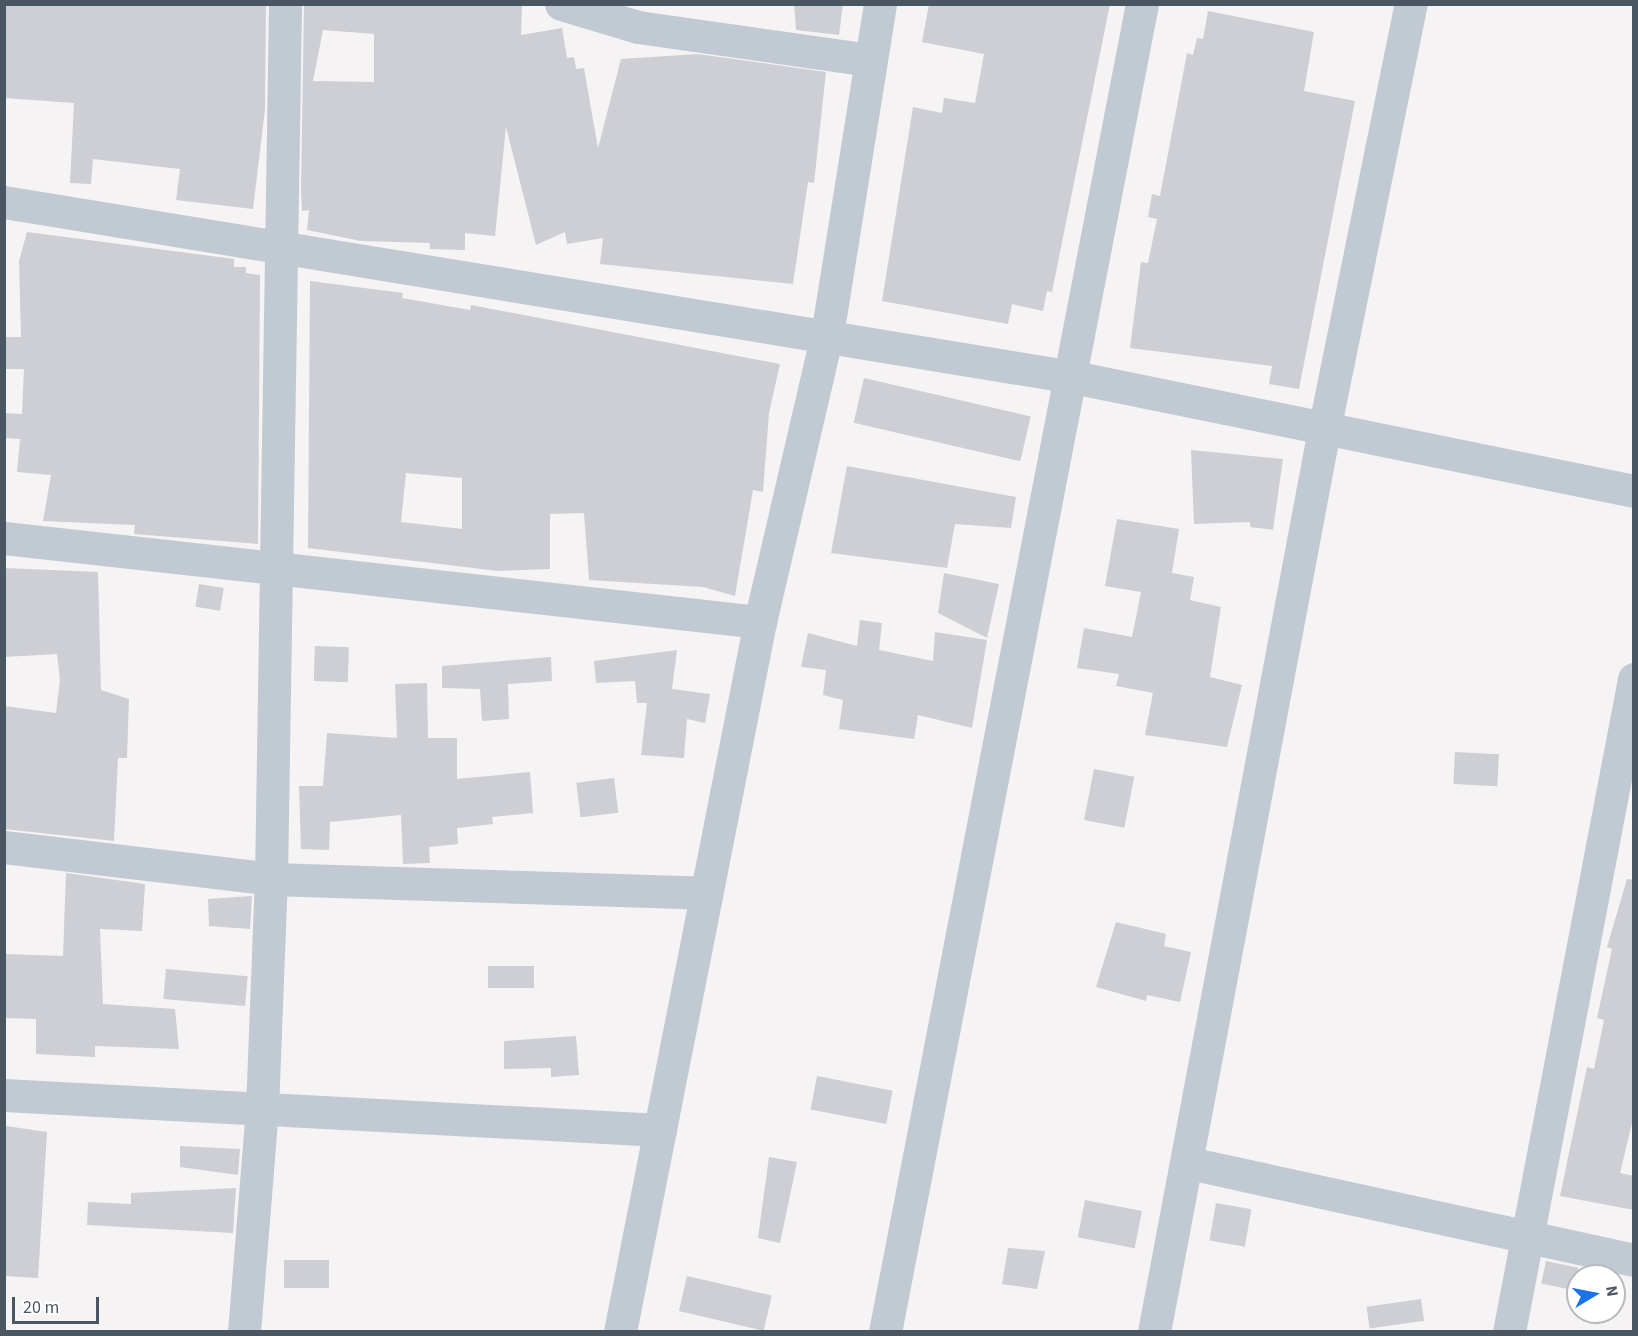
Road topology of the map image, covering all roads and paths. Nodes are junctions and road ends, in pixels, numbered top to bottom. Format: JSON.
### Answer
{"nodes":[{"id":1,"x":285,"y":4,"type":"edge"},
{"id":2,"x":561,"y":4,"type":"edge"},
{"id":3,"x":880,"y":4,"type":"edge"},
{"id":4,"x":1142,"y":4,"type":"edge"},
{"id":5,"x":1411,"y":4,"type":"edge"},
{"id":6,"x":871,"y":60,"type":"junction"},
{"id":7,"x":4,"y":202,"type":"edge"},
{"id":8,"x":279,"y":244,"type":"junction"},
{"id":9,"x":827,"y":334,"type":"junction"},
{"id":10,"x":1072,"y":377,"type":"junction"},
{"id":11,"x":1324,"y":430,"type":"junction"},
{"id":12,"x":1634,"y":491,"type":"edge"},
{"id":13,"x":4,"y":538,"type":"edge"},
{"id":14,"x":278,"y":566,"type":"junction"},
{"id":15,"x":760,"y":622,"type":"junction"},
{"id":16,"x":1634,"y":680,"type":"edge"},
{"id":17,"x":4,"y":847,"type":"edge"},
{"id":18,"x":271,"y":879,"type":"junction"},
{"id":19,"x":706,"y":893,"type":"junction"},
{"id":20,"x":4,"y":1095,"type":"edge"},
{"id":21,"x":262,"y":1110,"type":"junction"},
{"id":22,"x":660,"y":1130,"type":"junction"},
{"id":23,"x":1189,"y":1163,"type":"junction"},
{"id":24,"x":1527,"y":1239,"type":"junction"},
{"id":25,"x":1634,"y":1260,"type":"edge"},
{"id":26,"x":244,"y":1332,"type":"edge"},
{"id":27,"x":621,"y":1332,"type":"edge"},
{"id":28,"x":885,"y":1332,"type":"edge"},
{"id":29,"x":1154,"y":1332,"type":"edge"},
{"id":30,"x":1509,"y":1332,"type":"edge"}],
"edges":[{"from":1,"to":8,"type":"street"},
{"from":2,"to":6,"type":"street"},
{"from":3,"to":6,"type":"street"},
{"from":4,"to":10,"type":"street"},
{"from":5,"to":11,"type":"street"},
{"from":6,"to":9,"type":"street"},
{"from":7,"to":8,"type":"street"},
{"from":8,"to":9,"type":"street"},
{"from":8,"to":14,"type":"street"},
{"from":9,"to":10,"type":"street"},
{"from":9,"to":15,"type":"street"},
{"from":10,"to":11,"type":"street"},
{"from":10,"to":28,"type":"street"},
{"from":11,"to":12,"type":"street"},
{"from":11,"to":23,"type":"street"},
{"from":13,"to":14,"type":"street"},
{"from":14,"to":15,"type":"street"},
{"from":14,"to":18,"type":"street"},
{"from":15,"to":19,"type":"street"},
{"from":16,"to":24,"type":"street"},
{"from":17,"to":18,"type":"street"},
{"from":18,"to":19,"type":"street"},
{"from":18,"to":21,"type":"street"},
{"from":19,"to":22,"type":"street"},
{"from":20,"to":21,"type":"street"},
{"from":21,"to":22,"type":"street"},
{"from":21,"to":26,"type":"street"},
{"from":22,"to":27,"type":"street"},
{"from":23,"to":24,"type":"street"},
{"from":23,"to":29,"type":"street"},
{"from":24,"to":25,"type":"street"},
{"from":24,"to":30,"type":"street"}]}
